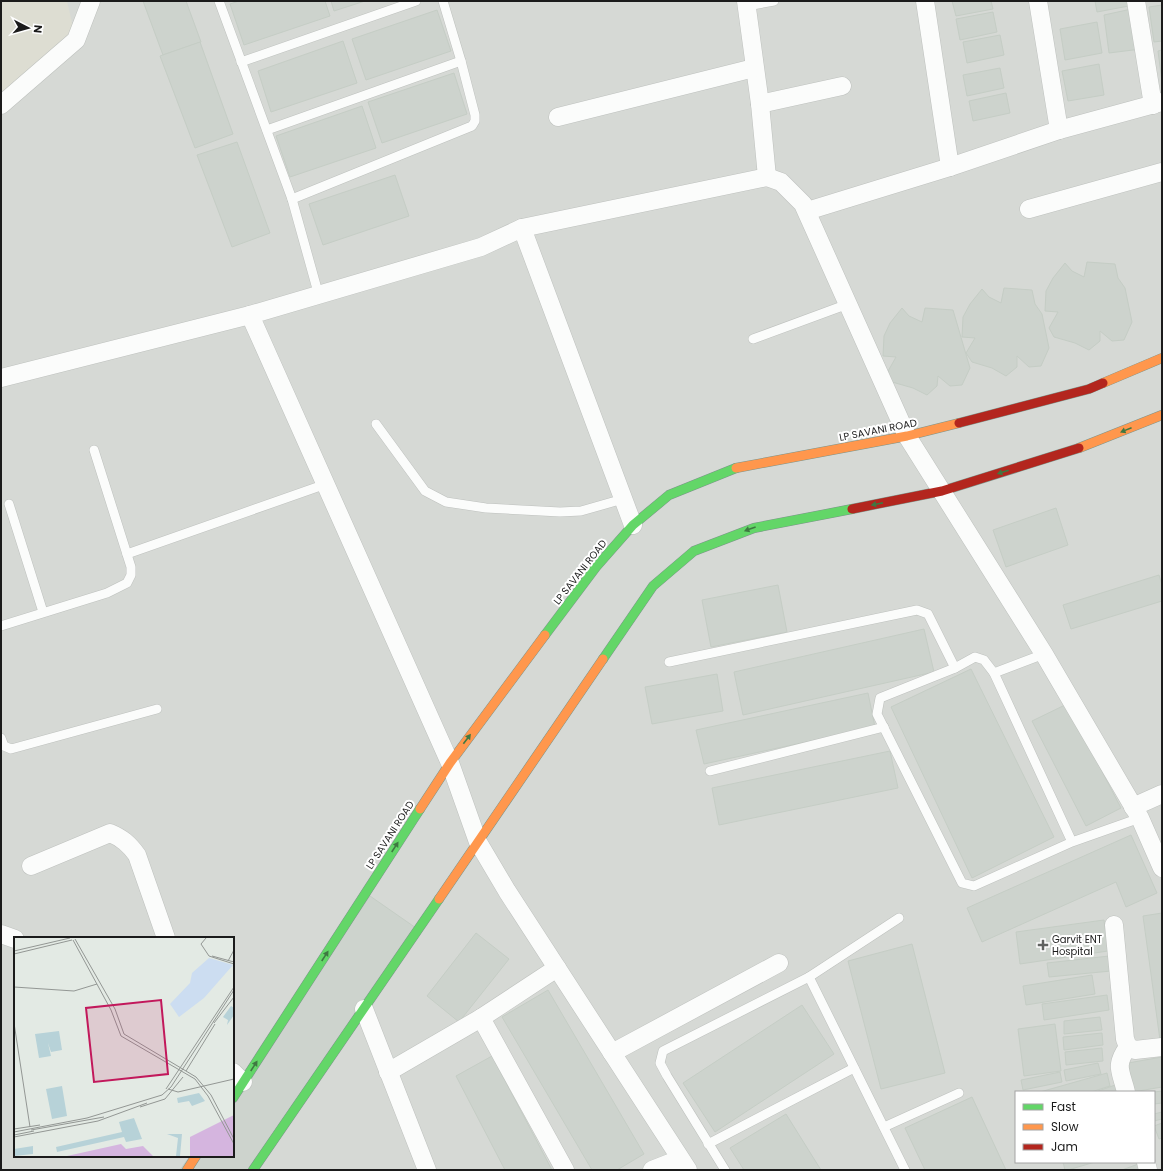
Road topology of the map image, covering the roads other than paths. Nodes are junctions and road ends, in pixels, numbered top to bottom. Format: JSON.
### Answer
{"nodes":[{"id":1,"x":91,"y":1,"type":"edge"},
{"id":2,"x":219,"y":1,"type":"edge"},
{"id":3,"x":416,"y":1,"type":"edge"},
{"id":4,"x":443,"y":1,"type":"edge"},
{"id":5,"x":774,"y":1,"type":"edge"},
{"id":6,"x":925,"y":1,"type":"edge"},
{"id":7,"x":1038,"y":1,"type":"edge"},
{"id":8,"x":1136,"y":1,"type":"edge"},
{"id":9,"x":746,"y":4,"type":"edge"},
{"id":10,"x":461,"y":61,"type":"junction"},
{"id":11,"x":242,"y":62,"type":"junction"},
{"id":12,"x":754,"y":68,"type":"junction"},
{"id":13,"x":842,"y":86,"type":"dead end"},
{"id":14,"x":760,"y":104,"type":"junction"},
{"id":15,"x":1157,"y":104,"type":"edge"},
{"id":16,"x":1,"y":105,"type":"edge"},
{"id":17,"x":558,"y":117,"type":"dead end"},
{"id":18,"x":267,"y":130,"type":"junction"},
{"id":19,"x":1059,"y":130,"type":"junction"},
{"id":20,"x":950,"y":168,"type":"junction"},
{"id":21,"x":1162,"y":172,"type":"edge"},
{"id":22,"x":767,"y":176,"type":"junction"},
{"id":23,"x":292,"y":199,"type":"junction"},
{"id":24,"x":1029,"y":209,"type":"dead end"},
{"id":25,"x":806,"y":211,"type":"junction"},
{"id":26,"x":522,"y":228,"type":"junction"},
{"id":27,"x":319,"y":296,"type":"junction"},
{"id":28,"x":848,"y":304,"type":"junction"},
{"id":29,"x":250,"y":314,"type":"junction"},
{"id":30,"x":753,"y":339,"type":"dead end"},
{"id":31,"x":1162,"y":358,"type":"edge"},
{"id":32,"x":1,"y":378,"type":"edge"},
{"id":33,"x":1162,"y":415,"type":"edge"},
{"id":34,"x":376,"y":424,"type":"dead end"},
{"id":35,"x":906,"y":436,"type":"junction"},
{"id":36,"x":94,"y":450,"type":"dead end"},
{"id":37,"x":326,"y":484,"type":"junction"},
{"id":38,"x":942,"y":491,"type":"junction"},
{"id":39,"x":623,"y":499,"type":"junction"},
{"id":40,"x":9,"y":504,"type":"dead end"},
{"id":41,"x":633,"y":525,"type":"junction"},
{"id":42,"x":128,"y":554,"type":"junction"},
{"id":43,"x":43,"y":612,"type":"junction"},
{"id":44,"x":1,"y":626,"type":"edge"},
{"id":45,"x":1044,"y":654,"type":"junction"},
{"id":46,"x":669,"y":662,"type":"dead end"},
{"id":47,"x":955,"y":668,"type":"junction"},
{"id":48,"x":994,"y":673,"type":"junction"},
{"id":49,"x":157,"y":709,"type":"dead end"},
{"id":50,"x":884,"y":727,"type":"junction"},
{"id":51,"x":1,"y":738,"type":"edge"},
{"id":52,"x":450,"y":763,"type":"junction"},
{"id":53,"x":710,"y":771,"type":"dead end"},
{"id":54,"x":1162,"y":794,"type":"edge"},
{"id":55,"x":1137,"y":812,"type":"junction"},
{"id":56,"x":478,"y":842,"type":"junction"},
{"id":57,"x":1072,"y":842,"type":"junction"},
{"id":58,"x":30,"y":866,"type":"dead end"},
{"id":59,"x":1162,"y":868,"type":"edge"},
{"id":60,"x":899,"y":918,"type":"dead end"},
{"id":61,"x":1114,"y":924,"type":"dead end"},
{"id":62,"x":1,"y":934,"type":"edge"},
{"id":63,"x":166,"y":937,"type":"edge"},
{"id":64,"x":14,"y":939,"type":"edge"},
{"id":65,"x":779,"y":963,"type":"dead end"},
{"id":66,"x":557,"y":968,"type":"junction"},
{"id":67,"x":809,"y":977,"type":"junction"},
{"id":68,"x":364,"y":1009,"type":"junction"},
{"id":69,"x":481,"y":1018,"type":"junction"},
{"id":70,"x":1128,"y":1047,"type":"junction"},
{"id":71,"x":1162,"y":1047,"type":"edge"},
{"id":72,"x":612,"y":1053,"type":"junction"},
{"id":73,"x":854,"y":1068,"type":"junction"},
{"id":74,"x":388,"y":1072,"type":"junction"},
{"id":75,"x":238,"y":1077,"type":"edge"},
{"id":76,"x":1126,"y":1091,"type":"edge"},
{"id":77,"x":958,"y":1093,"type":"dead end"},
{"id":78,"x":234,"y":1094,"type":"edge"},
{"id":79,"x":884,"y":1127,"type":"junction"},
{"id":80,"x":708,"y":1144,"type":"junction"},
{"id":81,"x":195,"y":1157,"type":"edge"},
{"id":82,"x":684,"y":1164,"type":"edge"},
{"id":83,"x":187,"y":1170,"type":"edge"},
{"id":84,"x":253,"y":1170,"type":"edge"},
{"id":85,"x":427,"y":1170,"type":"edge"},
{"id":86,"x":566,"y":1170,"type":"edge"},
{"id":87,"x":652,"y":1170,"type":"edge"},
{"id":88,"x":725,"y":1170,"type":"edge"},
{"id":89,"x":905,"y":1170,"type":"edge"}],
"edges":[{"from":1,"to":16,"type":"street"},
{"from":2,"to":11,"type":"lane"},
{"from":3,"to":11,"type":"lane"},
{"from":4,"to":10,"type":"lane"},
{"from":5,"to":9,"type":"lane"},
{"from":6,"to":20,"type":"street"},
{"from":7,"to":19,"type":"street"},
{"from":8,"to":15,"type":"street"},
{"from":9,"to":12,"type":"street"},
{"from":10,"to":18,"type":"lane"},
{"from":10,"to":23,"type":"lane"},
{"from":11,"to":18,"type":"lane"},
{"from":12,"to":14,"type":"street"},
{"from":12,"to":17,"type":"street"},
{"from":13,"to":14,"type":"street"},
{"from":14,"to":22,"type":"street"},
{"from":15,"to":19,"type":"street"},
{"from":18,"to":23,"type":"lane"},
{"from":19,"to":20,"type":"street"},
{"from":20,"to":25,"type":"street"},
{"from":21,"to":24,"type":"street"},
{"from":22,"to":25,"type":"street"},
{"from":22,"to":26,"type":"street"},
{"from":23,"to":27,"type":"lane"},
{"from":25,"to":28,"type":"street"},
{"from":26,"to":27,"type":"street"},
{"from":26,"to":39,"type":"street"},
{"from":27,"to":29,"type":"street"},
{"from":28,"to":30,"type":"lane"},
{"from":28,"to":35,"type":"street"},
{"from":29,"to":32,"type":"street"},
{"from":29,"to":37,"type":"street"},
{"from":31,"to":35,"type":"main road","name":"LP SAVANI ROAD"},
{"from":33,"to":38,"type":"main road","one_way":true},
{"from":34,"to":39,"type":"lane"},
{"from":35,"to":38,"type":"street"},
{"from":35,"to":41,"type":"main road","name":"LP SAVANI ROAD"},
{"from":36,"to":42,"type":"lane"},
{"from":37,"to":42,"type":"lane"},
{"from":37,"to":52,"type":"street"},
{"from":38,"to":45,"type":"street"},
{"from":38,"to":56,"type":"main road","one_way":true},
{"from":39,"to":41,"type":"street"},
{"from":40,"to":43,"type":"lane"},
{"from":52,"to":41,"type":"main road","name":"LP SAVANI ROAD","one_way":true},
{"from":42,"to":43,"type":"lane"},
{"from":43,"to":44,"type":"lane"},
{"from":45,"to":48,"type":"lane"},
{"from":45,"to":55,"type":"street"},
{"from":46,"to":47,"type":"lane"},
{"from":47,"to":48,"type":"lane"},
{"from":47,"to":50,"type":"lane"},
{"from":48,"to":57,"type":"lane"},
{"from":49,"to":51,"type":"lane"},
{"from":50,"to":53,"type":"lane"},
{"from":50,"to":57,"type":"lane"},
{"from":52,"to":56,"type":"street"},
{"from":75,"to":52,"type":"main road","name":"LP SAVANI ROAD","one_way":true},
{"from":54,"to":55,"type":"street"},
{"from":55,"to":57,"type":"lane"},
{"from":55,"to":59,"type":"street"},
{"from":56,"to":66,"type":"street"},
{"from":56,"to":68,"type":"main road"},
{"from":58,"to":63,"type":"street"},
{"from":60,"to":67,"type":"lane"},
{"from":61,"to":70,"type":"street"},
{"from":62,"to":64,"type":"street"},
{"from":65,"to":72,"type":"street"},
{"from":66,"to":69,"type":"street"},
{"from":66,"to":72,"type":"street"},
{"from":67,"to":73,"type":"lane"},
{"from":67,"to":80,"type":"lane"},
{"from":68,"to":74,"type":"street"},
{"from":68,"to":84,"type":"main road"},
{"from":69,"to":74,"type":"street"},
{"from":69,"to":86,"type":"street"},
{"from":70,"to":71,"type":"street"},
{"from":70,"to":76,"type":"street"},
{"from":72,"to":82,"type":"street"},
{"from":73,"to":79,"type":"lane"},
{"from":73,"to":80,"type":"lane"},
{"from":74,"to":85,"type":"street"},
{"from":75,"to":78,"type":"main road","name":"LP SAVANI ROAD"},
{"from":77,"to":79,"type":"lane"},
{"from":79,"to":89,"type":"lane"},
{"from":80,"to":88,"type":"lane"},
{"from":81,"to":83,"type":"main road"},
{"from":82,"to":87,"type":"street"}]}
